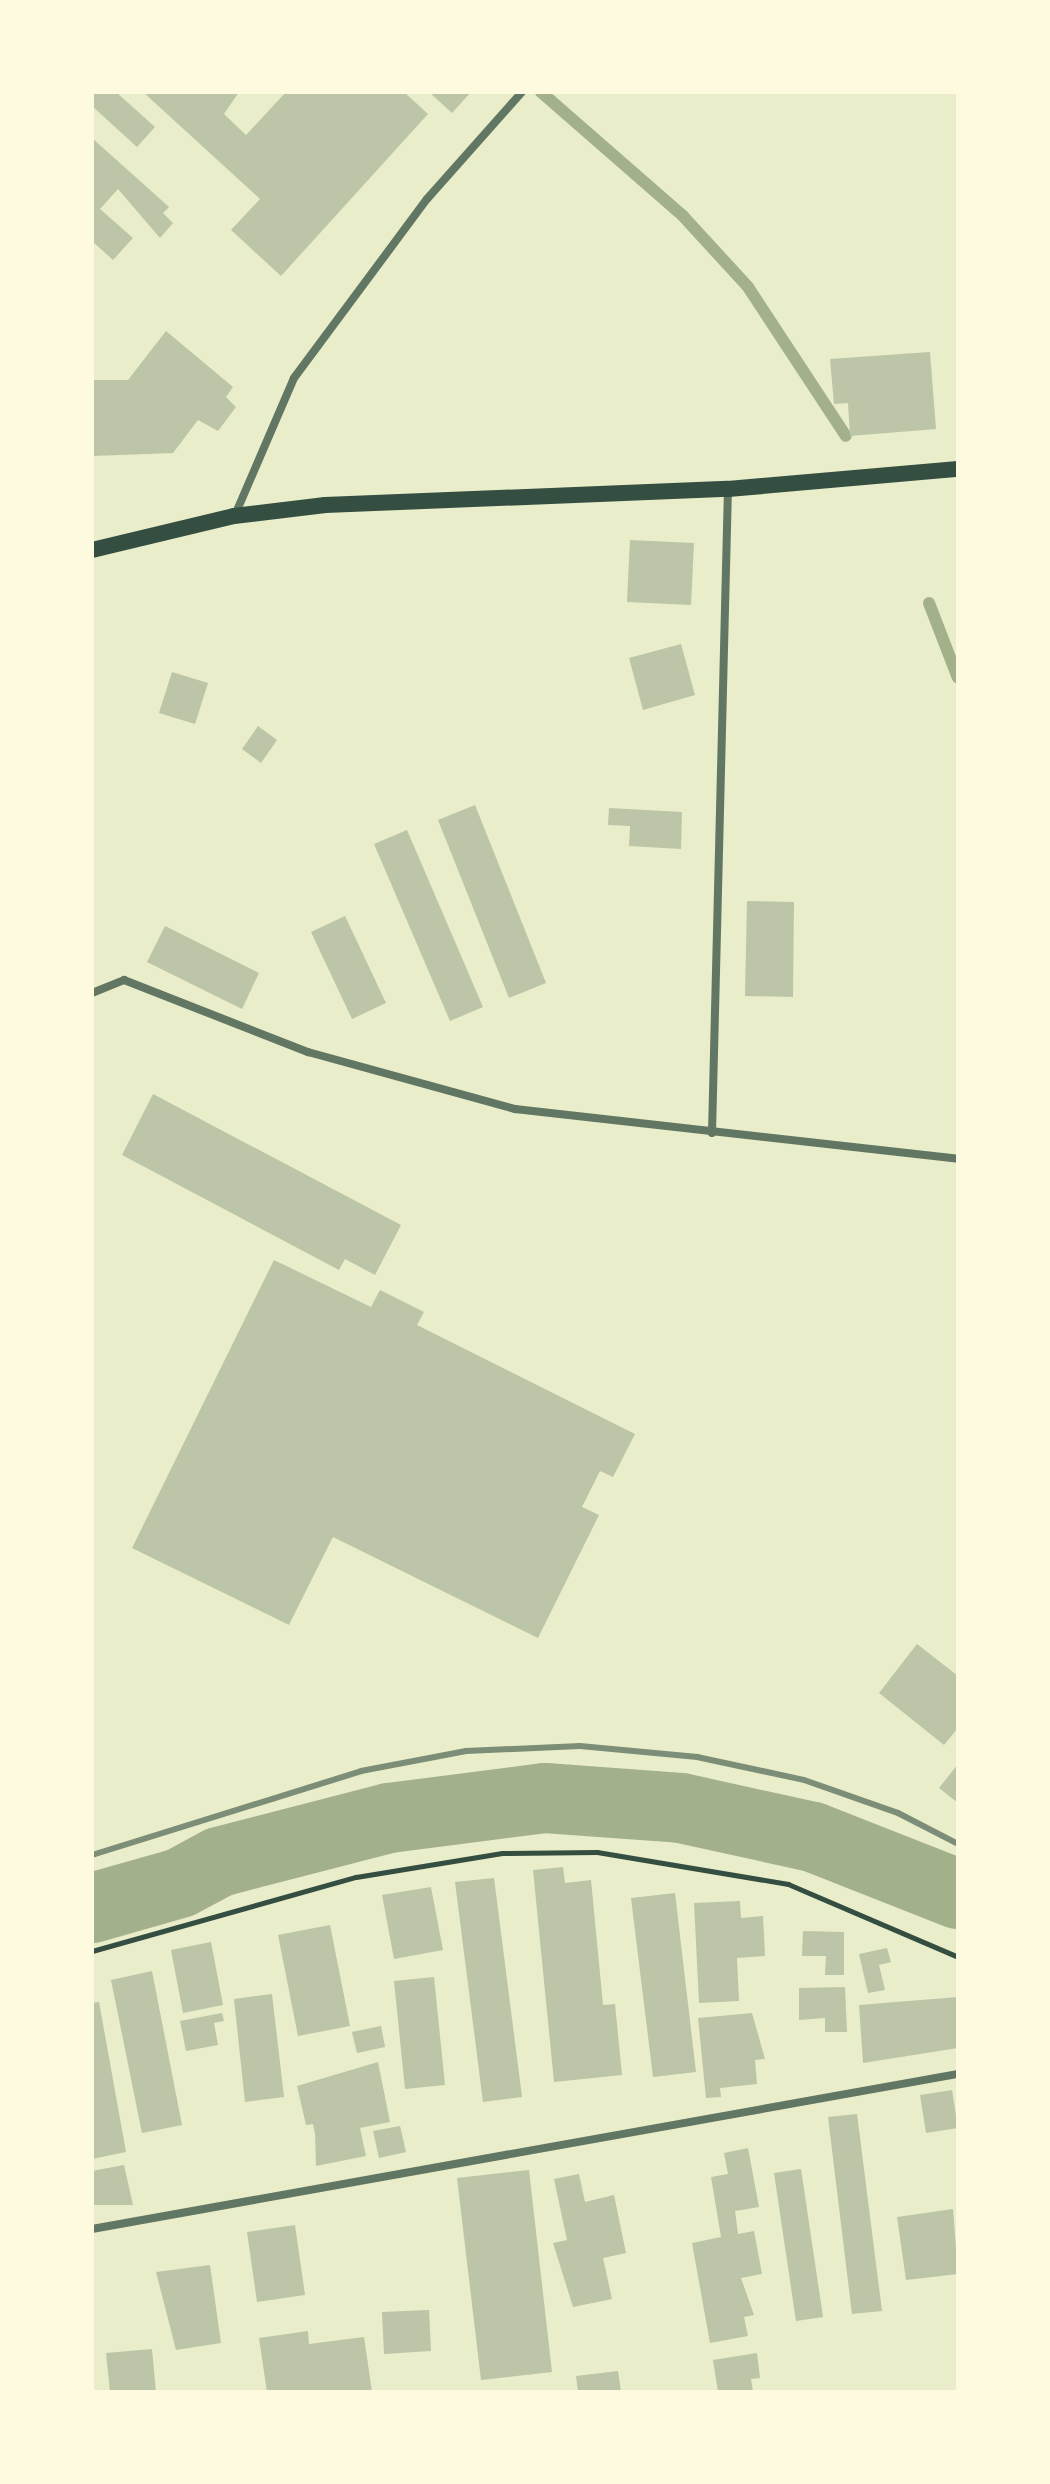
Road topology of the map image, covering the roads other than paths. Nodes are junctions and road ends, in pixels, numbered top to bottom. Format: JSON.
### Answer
{"nodes":[{"id":1,"x":522,"y":92,"type":"edge"},
{"id":2,"x":958,"y":469,"type":"edge"},
{"id":3,"x":728,"y":489,"type":"junction"},
{"id":4,"x":234,"y":516,"type":"junction"},
{"id":5,"x":92,"y":550,"type":"edge"},
{"id":6,"x":92,"y":993,"type":"edge"},
{"id":7,"x":712,"y":1133,"type":"junction"},
{"id":8,"x":958,"y":1159,"type":"edge"},
{"id":9,"x":958,"y":2074,"type":"edge"},
{"id":10,"x":92,"y":2229,"type":"edge"}],
"edges":[{"from":1,"to":4,"type":"street"},
{"from":2,"to":3,"type":"main road"},
{"from":3,"to":4,"type":"main road"},
{"from":3,"to":7,"type":"street"},
{"from":4,"to":5,"type":"main road"},
{"from":6,"to":7,"type":"street"},
{"from":7,"to":8,"type":"street"},
{"from":9,"to":10,"type":"street"}]}
